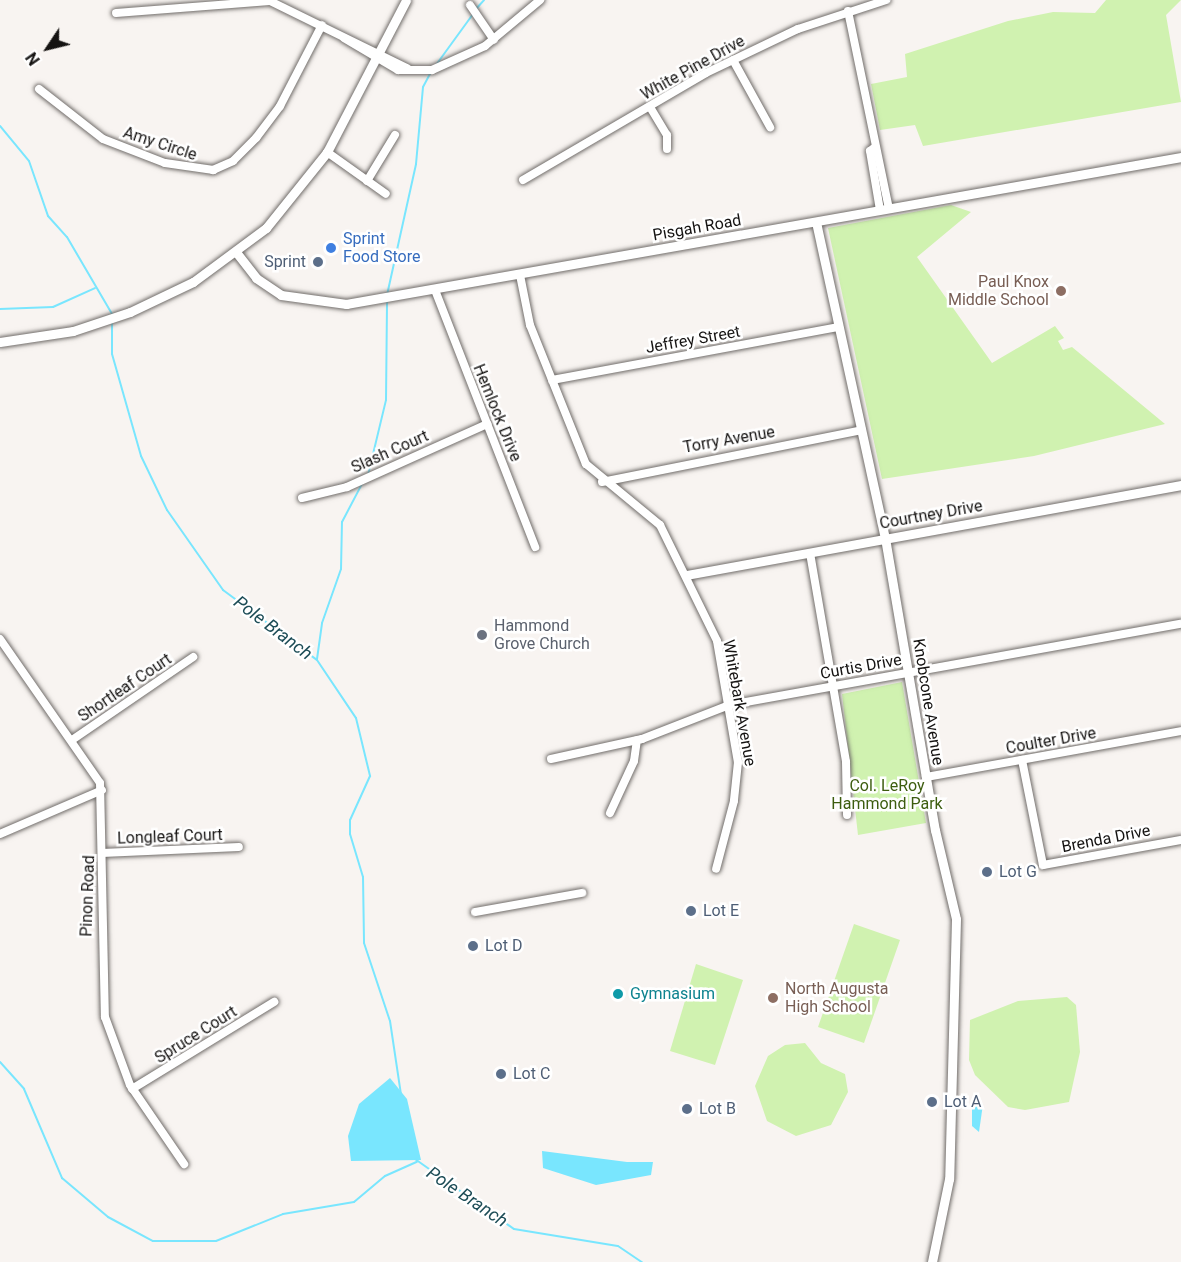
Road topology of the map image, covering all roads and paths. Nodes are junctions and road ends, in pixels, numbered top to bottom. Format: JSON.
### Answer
{"nodes":[{"id":1,"x":405,"y":0,"type":"edge"},
{"id":2,"x":540,"y":0,"type":"edge"},
{"id":3,"x":886,"y":0,"type":"edge"},
{"id":4,"x":470,"y":5,"type":"dead end"},
{"id":5,"x":848,"y":11,"type":"junction"},
{"id":6,"x":116,"y":13,"type":"dead end"},
{"id":7,"x":322,"y":25,"type":"junction"},
{"id":8,"x":494,"y":40,"type":"junction"},
{"id":9,"x":377,"y":54,"type":"junction"},
{"id":10,"x":733,"y":60,"type":"junction"},
{"id":11,"x":39,"y":89,"type":"dead end"},
{"id":12,"x":650,"y":107,"type":"junction"},
{"id":13,"x":770,"y":127,"type":"dead end"},
{"id":14,"x":395,"y":135,"type":"dead end"},
{"id":15,"x":667,"y":149,"type":"dead end"},
{"id":16,"x":327,"y":152,"type":"junction"},
{"id":17,"x":1181,"y":157,"type":"edge"},
{"id":18,"x":524,"y":180,"type":"dead end"},
{"id":19,"x":367,"y":181,"type":"junction"},
{"id":20,"x":386,"y":194,"type":"dead end"},
{"id":21,"x":884,"y":209,"type":"junction"},
{"id":22,"x":816,"y":222,"type":"junction"},
{"id":23,"x":236,"y":252,"type":"junction"},
{"id":24,"x":520,"y":275,"type":"junction"},
{"id":25,"x":435,"y":290,"type":"junction"},
{"id":26,"x":839,"y":327,"type":"junction"},
{"id":27,"x":0,"y":342,"type":"edge"},
{"id":28,"x":552,"y":380,"type":"junction"},
{"id":29,"x":486,"y":424,"type":"junction"},
{"id":30,"x":862,"y":430,"type":"junction"},
{"id":31,"x":602,"y":482,"type":"junction"},
{"id":32,"x":1181,"y":485,"type":"edge"},
{"id":33,"x":302,"y":498,"type":"dead end"},
{"id":34,"x":885,"y":538,"type":"junction"},
{"id":35,"x":535,"y":547,"type":"dead end"},
{"id":36,"x":810,"y":553,"type":"junction"},
{"id":37,"x":686,"y":575,"type":"junction"},
{"id":38,"x":1181,"y":624,"type":"edge"},
{"id":39,"x":0,"y":639,"type":"edge"},
{"id":40,"x":193,"y":657,"type":"dead end"},
{"id":41,"x":907,"y":672,"type":"junction"},
{"id":42,"x":833,"y":686,"type":"junction"},
{"id":43,"x":729,"y":705,"type":"junction"},
{"id":44,"x":1181,"y":731,"type":"edge"},
{"id":45,"x":72,"y":740,"type":"junction"},
{"id":46,"x":637,"y":740,"type":"junction"},
{"id":47,"x":551,"y":759,"type":"dead end"},
{"id":48,"x":1023,"y":760,"type":"junction"},
{"id":49,"x":926,"y":777,"type":"junction"},
{"id":50,"x":102,"y":790,"type":"junction"},
{"id":51,"x":610,"y":813,"type":"dead end"},
{"id":52,"x":847,"y":815,"type":"dead end"},
{"id":53,"x":0,"y":834,"type":"edge"},
{"id":54,"x":1181,"y":840,"type":"edge"},
{"id":55,"x":239,"y":848,"type":"dead end"},
{"id":56,"x":102,"y":853,"type":"junction"},
{"id":57,"x":716,"y":869,"type":"dead end"},
{"id":58,"x":582,"y":893,"type":"dead end"},
{"id":59,"x":475,"y":912,"type":"dead end"},
{"id":60,"x":274,"y":1002,"type":"dead end"},
{"id":61,"x":132,"y":1089,"type":"junction"},
{"id":62,"x":184,"y":1164,"type":"dead end"},
{"id":63,"x":932,"y":1262,"type":"edge"}],
"edges":[{"from":1,"to":9,"type":"street"},
{"from":2,"to":8,"type":"street"},
{"from":3,"to":5,"type":"street","name":"White Pine Drive"},
{"from":4,"to":8,"type":"street"},
{"from":5,"to":10,"type":"street","name":"White Pine Drive"},
{"from":5,"to":21,"type":"street"},
{"from":6,"to":7,"type":"street"},
{"from":7,"to":9,"type":"street"},
{"from":7,"to":11,"type":"street","name":"Amy Circle"},
{"from":8,"to":9,"type":"street"},
{"from":9,"to":16,"type":"street"},
{"from":10,"to":12,"type":"street","name":"White Pine Drive"},
{"from":10,"to":13,"type":"street"},
{"from":12,"to":15,"type":"street"},
{"from":12,"to":18,"type":"street","name":"White Pine Drive"},
{"from":14,"to":19,"type":"street"},
{"from":16,"to":19,"type":"street"},
{"from":16,"to":23,"type":"street"},
{"from":17,"to":21,"type":"street","name":"Pisgah Road"},
{"from":19,"to":20,"type":"street"},
{"from":21,"to":22,"type":"street","name":"Pisgah Road"},
{"from":22,"to":24,"type":"street","name":"Pisgah Road"},
{"from":22,"to":26,"type":"street","name":"Knobcone Avenue"},
{"from":23,"to":25,"type":"street","name":"Pisgah Road"},
{"from":23,"to":27,"type":"street"},
{"from":24,"to":25,"type":"street","name":"Pisgah Road"},
{"from":24,"to":28,"type":"street","name":"Whitebark Avenue"},
{"from":25,"to":29,"type":"street","name":"Hemlock Drive"},
{"from":26,"to":28,"type":"street","name":"Jeffrey Street"},
{"from":26,"to":30,"type":"street","name":"Knobcone Avenue"},
{"from":28,"to":31,"type":"street","name":"Whitebark Avenue"},
{"from":29,"to":33,"type":"street","name":"Slash Court"},
{"from":29,"to":35,"type":"street","name":"Hemlock Drive"},
{"from":30,"to":31,"type":"street","name":"Torry Avenue"},
{"from":30,"to":34,"type":"street","name":"Knobcone Avenue"},
{"from":31,"to":37,"type":"street","name":"Whitebark Avenue"},
{"from":32,"to":34,"type":"street","name":"Courtney Drive"},
{"from":34,"to":36,"type":"street","name":"Courtney Drive"},
{"from":34,"to":41,"type":"street","name":"Knobcone Avenue"},
{"from":36,"to":37,"type":"street","name":"Courtney Drive"},
{"from":36,"to":42,"type":"street"},
{"from":37,"to":43,"type":"street","name":"Whitebark Avenue"},
{"from":38,"to":41,"type":"street","name":"Curtis Drive"},
{"from":39,"to":45,"type":"street"},
{"from":40,"to":45,"type":"street","name":"Shortleaf Court"},
{"from":41,"to":42,"type":"street","name":"Curtis Drive"},
{"from":41,"to":49,"type":"street","name":"Knobcone Avenue"},
{"from":42,"to":43,"type":"street","name":"Curtis Drive"},
{"from":42,"to":52,"type":"street"},
{"from":43,"to":46,"type":"street","name":"Curtis Drive"},
{"from":43,"to":57,"type":"street","name":"Whitebark Avenue"},
{"from":44,"to":48,"type":"street","name":"Coulter Drive"},
{"from":45,"to":50,"type":"street"},
{"from":46,"to":47,"type":"street","name":"Curtis Drive"},
{"from":46,"to":51,"type":"street"},
{"from":48,"to":49,"type":"street","name":"Coulter Drive"},
{"from":48,"to":54,"type":"street","name":"Brenda Drive"},
{"from":49,"to":63,"type":"street","name":"Knobcone Avenue"},
{"from":50,"to":53,"type":"street"},
{"from":50,"to":56,"type":"street","name":"Pinon Road"},
{"from":55,"to":56,"type":"street","name":"Longleaf Court"},
{"from":56,"to":61,"type":"street","name":"Pinon Road"},
{"from":58,"to":59,"type":"street"},
{"from":60,"to":61,"type":"street","name":"Spruce Court"},
{"from":61,"to":62,"type":"street","name":"Pinon Road"}]}
